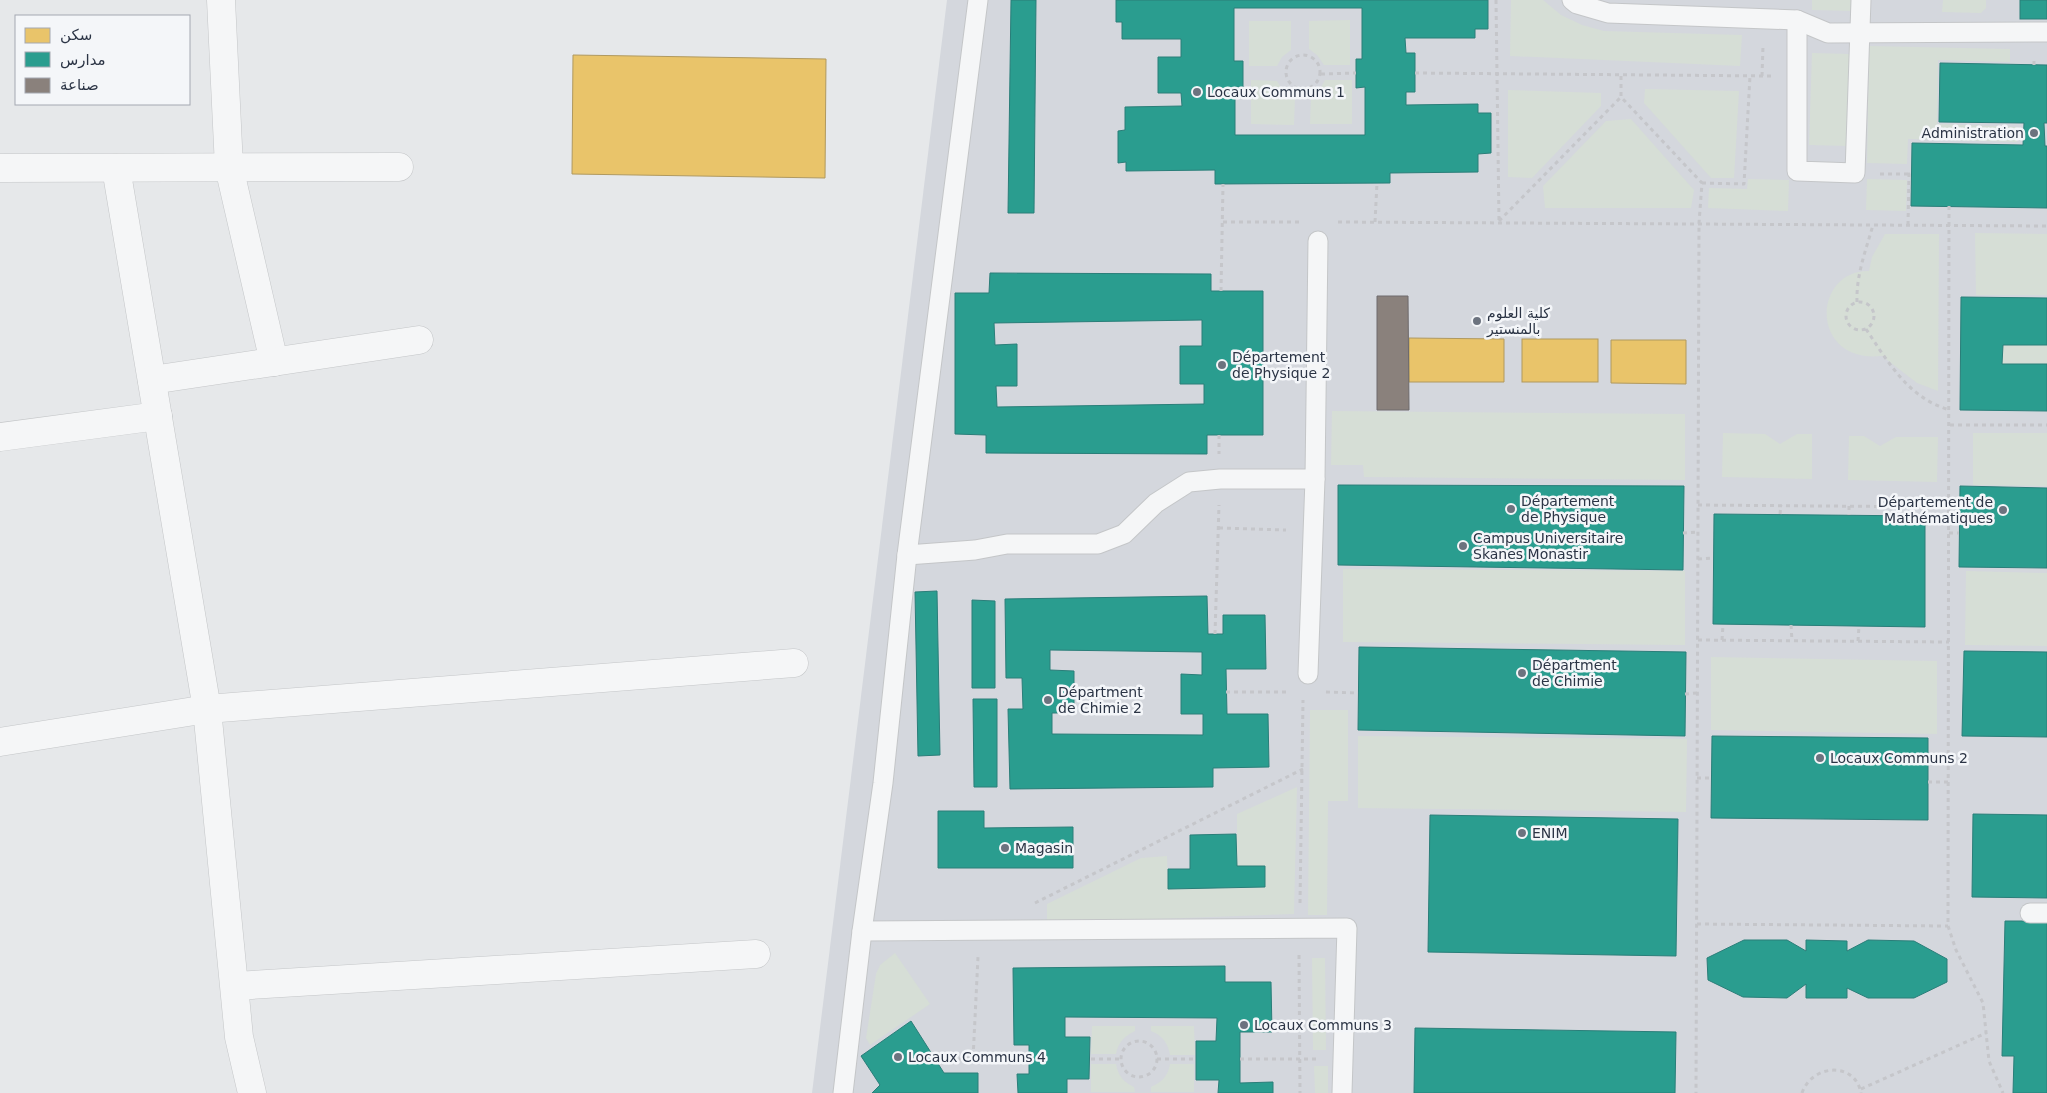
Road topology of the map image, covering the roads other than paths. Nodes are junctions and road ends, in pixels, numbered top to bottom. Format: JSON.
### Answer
{"nodes":[{"id":1,"x":221,"y":0,"type":"edge"},
{"id":2,"x":978,"y":0,"type":"edge"},
{"id":3,"x":1572,"y":0,"type":"edge"},
{"id":4,"x":1862,"y":0,"type":"edge"},
{"id":5,"x":1797,"y":20,"type":"junction"},
{"id":6,"x":1861,"y":32,"type":"junction"},
{"id":7,"x":2047,"y":32,"type":"edge"},
{"id":8,"x":229,"y":167,"type":"junction"},
{"id":9,"x":0,"y":168,"type":"edge"},
{"id":10,"x":116,"y":168,"type":"junction"},
{"id":11,"x":399,"y":168,"type":"dead end"},
{"id":12,"x":1318,"y":241,"type":"dead end"},
{"id":13,"x":419,"y":340,"type":"dead end"},
{"id":14,"x":274,"y":362,"type":"junction"},
{"id":15,"x":152,"y":380,"type":"junction"},
{"id":16,"x":158,"y":416,"type":"junction"},
{"id":17,"x":0,"y":437,"type":"edge"},
{"id":18,"x":1314,"y":479,"type":"junction"},
{"id":19,"x":907,"y":555,"type":"junction"},
{"id":20,"x":794,"y":663,"type":"dead end"},
{"id":21,"x":1306,"y":683,"type":"road end"},
{"id":22,"x":207,"y":710,"type":"junction"},
{"id":23,"x":0,"y":742,"type":"edge"},
{"id":24,"x":862,"y":931,"type":"junction"},
{"id":25,"x":756,"y":954,"type":"dead end"},
{"id":26,"x":235,"y":986,"type":"junction"},
{"id":27,"x":252,"y":1093,"type":"edge"},
{"id":28,"x":843,"y":1093,"type":"edge"},
{"id":29,"x":1342,"y":1093,"type":"edge"}],
"edges":[{"from":1,"to":8,"type":"street"},
{"from":2,"to":19,"type":"lane"},
{"from":3,"to":5,"type":"lane"},
{"from":4,"to":6,"type":"lane"},
{"from":5,"to":6,"type":"lane"},
{"from":5,"to":6,"type":"lane"},
{"from":6,"to":7,"type":"lane"},
{"from":8,"to":10,"type":"street"},
{"from":8,"to":11,"type":"street"},
{"from":8,"to":14,"type":"street"},
{"from":9,"to":10,"type":"street"},
{"from":10,"to":15,"type":"street"},
{"from":12,"to":18,"type":"lane"},
{"from":13,"to":14,"type":"street"},
{"from":14,"to":15,"type":"street"},
{"from":15,"to":16,"type":"street"},
{"from":16,"to":17,"type":"street"},
{"from":16,"to":22,"type":"street"},
{"from":18,"to":19,"type":"lane"},
{"from":18,"to":21,"type":"lane"},
{"from":19,"to":24,"type":"lane"},
{"from":20,"to":22,"type":"street"},
{"from":22,"to":23,"type":"street"},
{"from":22,"to":26,"type":"street"},
{"from":24,"to":28,"type":"lane"},
{"from":24,"to":29,"type":"lane"},
{"from":25,"to":26,"type":"street"},
{"from":26,"to":27,"type":"street"}]}
